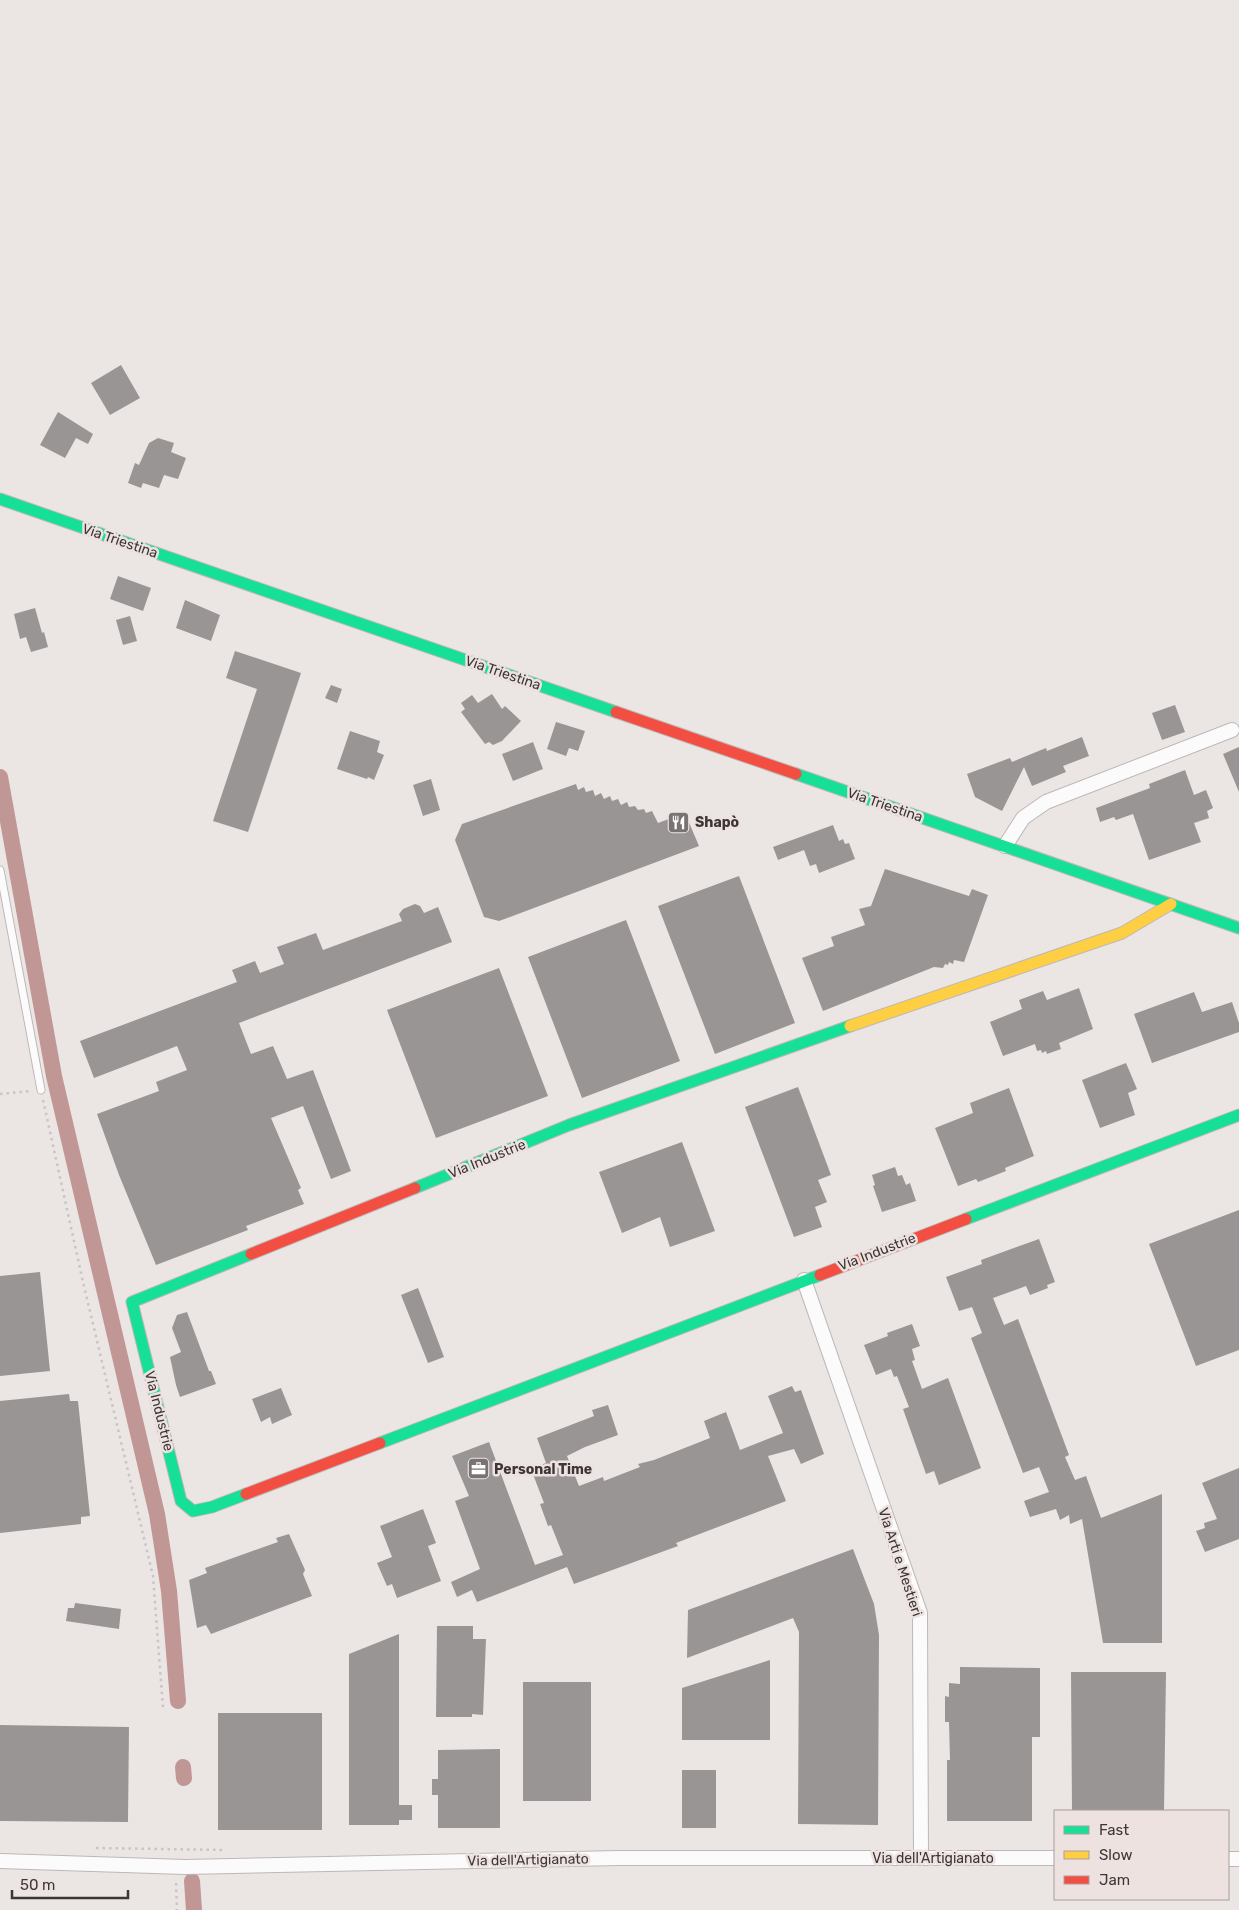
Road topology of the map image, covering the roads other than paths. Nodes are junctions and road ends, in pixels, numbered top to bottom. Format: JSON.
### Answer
{"nodes":[{"id":1,"x":0,"y":499,"type":"edge"},
{"id":2,"x":1232,"y":730,"type":"dead end"},
{"id":3,"x":1005,"y":846,"type":"junction"},
{"id":4,"x":0,"y":870,"type":"edge"},
{"id":5,"x":1171,"y":904,"type":"junction"},
{"id":6,"x":1239,"y":928,"type":"edge"},
{"id":7,"x":41,"y":1090,"type":"road end"},
{"id":8,"x":1239,"y":1115,"type":"edge"},
{"id":9,"x":804,"y":1280,"type":"junction"},
{"id":10,"x":921,"y":1858,"type":"junction"},
{"id":11,"x":1054,"y":1858,"type":"edge"},
{"id":12,"x":0,"y":1861,"type":"edge"}],
"edges":[{"from":1,"to":3,"type":"street","name":"Via Triestina"},
{"from":2,"to":3,"type":"street"},
{"from":3,"to":5,"type":"street","name":"Via Triestina"},
{"from":4,"to":7,"type":"lane"},
{"from":5,"to":6,"type":"street","name":"Via Triestina"},
{"from":5,"to":9,"type":"street","name":"Via Industrie"},
{"from":8,"to":9,"type":"street","name":"Via Industrie"},
{"from":9,"to":10,"type":"street","name":"Via Arti e Mestieri"},
{"from":10,"to":11,"type":"street","name":"Via dell'Artigianato"},
{"from":10,"to":12,"type":"street","name":"Via dell'Artigianato"}]}
